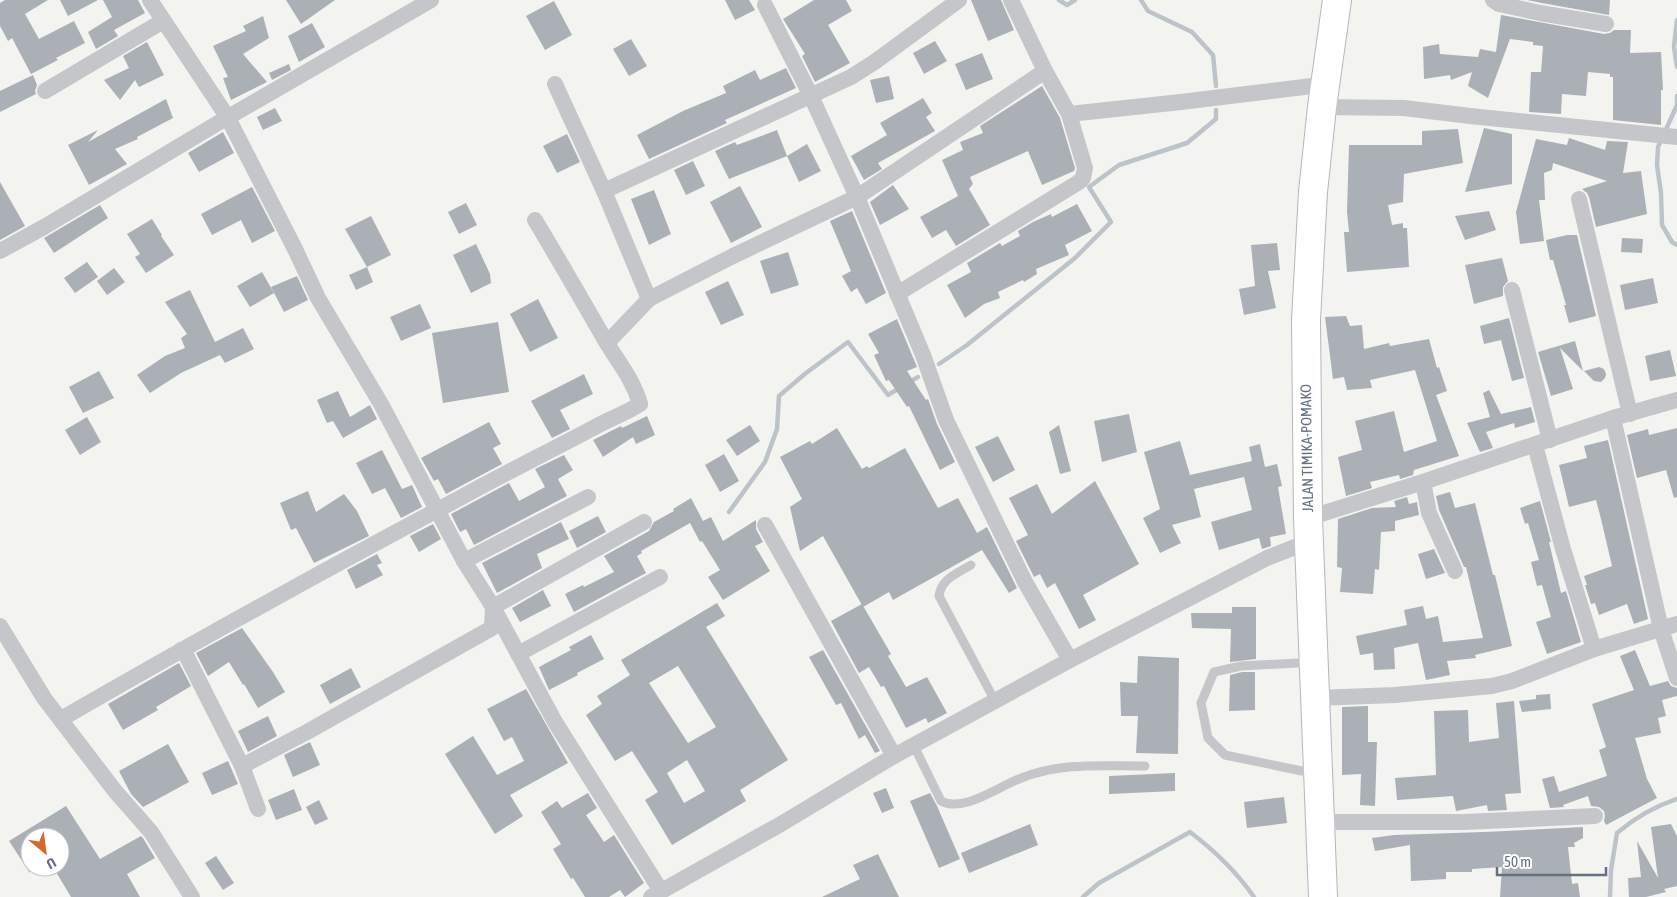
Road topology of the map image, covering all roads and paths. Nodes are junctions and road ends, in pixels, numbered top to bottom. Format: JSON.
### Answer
{"nodes":[{"id":1,"x":150,"y":0,"type":"edge"},
{"id":2,"x":431,"y":0,"type":"edge"},
{"id":3,"x":959,"y":0,"type":"edge"},
{"id":4,"x":1011,"y":0,"type":"edge"},
{"id":5,"x":1322,"y":0,"type":"edge"},
{"id":6,"x":1337,"y":0,"type":"edge"},
{"id":7,"x":1493,"y":0,"type":"edge"},
{"id":8,"x":766,"y":2,"type":"edge"},
{"id":9,"x":164,"y":21,"type":"junction"},
{"id":10,"x":1606,"y":24,"type":"dead end"},
{"id":11,"x":1045,"y":71,"type":"junction"},
{"id":12,"x":555,"y":84,"type":"dead end"},
{"id":13,"x":45,"y":91,"type":"dead end"},
{"id":14,"x":811,"y":96,"type":"junction"},
{"id":15,"x":1317,"y":96,"type":"junction"},
{"id":16,"x":1069,"y":114,"type":"junction"},
{"id":17,"x":228,"y":118,"type":"junction"},
{"id":18,"x":1677,"y":137,"type":"edge"},
{"id":19,"x":604,"y":191,"type":"junction"},
{"id":20,"x":857,"y":197,"type":"junction"},
{"id":21,"x":1579,"y":199,"type":"dead end"},
{"id":22,"x":535,"y":220,"type":"dead end"},
{"id":23,"x":0,"y":251,"type":"edge"},
{"id":24,"x":1512,"y":290,"type":"dead end"},
{"id":25,"x":897,"y":294,"type":"junction"},
{"id":26,"x":649,"y":300,"type":"junction"},
{"id":27,"x":607,"y":343,"type":"junction"},
{"id":28,"x":1677,"y":400,"type":"edge"},
{"id":29,"x":1630,"y":414,"type":"junction"},
{"id":30,"x":1613,"y":418,"type":"junction"},
{"id":31,"x":1542,"y":442,"type":"junction"},
{"id":32,"x":1423,"y":482,"type":"junction"},
{"id":33,"x":588,"y":497,"type":"dead end"},
{"id":34,"x":437,"y":510,"type":"junction"},
{"id":35,"x":1308,"y":518,"type":"junction"},
{"id":36,"x":644,"y":522,"type":"dead end"},
{"id":37,"x":765,"y":525,"type":"dead end"},
{"id":38,"x":1295,"y":547,"type":"junction"},
{"id":39,"x":464,"y":561,"type":"junction"},
{"id":40,"x":971,"y":565,"type":"dead end"},
{"id":41,"x":1455,"y":571,"type":"dead end"},
{"id":42,"x":660,"y":577,"type":"dead end"},
{"id":43,"x":493,"y":608,"type":"junction"},
{"id":44,"x":1677,"y":624,"type":"edge"},
{"id":45,"x":0,"y":626,"type":"edge"},
{"id":46,"x":1661,"y":629,"type":"junction"},
{"id":47,"x":1594,"y":649,"type":"junction"},
{"id":48,"x":181,"y":650,"type":"junction"},
{"id":49,"x":518,"y":654,"type":"junction"},
{"id":50,"x":1070,"y":660,"type":"junction"},
{"id":51,"x":1298,"y":663,"type":"junction"},
{"id":52,"x":1677,"y":678,"type":"edge"},
{"id":53,"x":1316,"y":698,"type":"junction"},
{"id":54,"x":995,"y":702,"type":"junction"},
{"id":55,"x":61,"y":719,"type":"junction"},
{"id":56,"x":914,"y":746,"type":"junction"},
{"id":57,"x":894,"y":756,"type":"junction"},
{"id":58,"x":242,"y":766,"type":"junction"},
{"id":59,"x":1145,"y":766,"type":"dead end"},
{"id":60,"x":1302,"y":770,"type":"junction"},
{"id":61,"x":258,"y":809,"type":"dead end"},
{"id":62,"x":1595,"y":816,"type":"dead end"},
{"id":63,"x":1320,"y":822,"type":"junction"},
{"id":64,"x":656,"y":894,"type":"edge"},
{"id":65,"x":192,"y":897,"type":"edge"},
{"id":66,"x":1307,"y":897,"type":"edge"},
{"id":67,"x":1323,"y":897,"type":"edge"}],
"edges":[{"from":1,"to":9,"type":"street"},
{"from":2,"to":17,"type":"street"},
{"from":3,"to":14,"type":"street"},
{"from":4,"to":11,"type":"street"},
{"from":5,"to":15,"type":"highway","name":"JALAN TIMIKA-POMAKO"},
{"from":6,"to":15,"type":"highway","name":"JALAN TIMIKA-POMAKO"},
{"from":7,"to":10,"type":"street"},
{"from":8,"to":14,"type":"street"},
{"from":9,"to":13,"type":"street"},
{"from":9,"to":17,"type":"street"},
{"from":11,"to":16,"type":"street"},
{"from":11,"to":20,"type":"street"},
{"from":12,"to":19,"type":"street"},
{"from":14,"to":19,"type":"street"},
{"from":14,"to":20,"type":"street"},
{"from":15,"to":16,"type":"street"},
{"from":15,"to":18,"type":"street"},
{"from":15,"to":35,"type":"highway","name":"JALAN TIMIKA-POMAKO"},
{"from":15,"to":38,"type":"highway","name":"JALAN TIMIKA-POMAKO"},
{"from":16,"to":25,"type":"street"},
{"from":17,"to":23,"type":"street"},
{"from":17,"to":34,"type":"street"},
{"from":19,"to":26,"type":"street"},
{"from":20,"to":25,"type":"street"},
{"from":20,"to":26,"type":"street"},
{"from":21,"to":29,"type":"street"},
{"from":22,"to":27,"type":"street"},
{"from":24,"to":31,"type":"street"},
{"from":25,"to":50,"type":"street"},
{"from":26,"to":27,"type":"street"},
{"from":27,"to":34,"type":"street"},
{"from":28,"to":29,"type":"street"},
{"from":29,"to":30,"type":"street"},
{"from":30,"to":31,"type":"street"},
{"from":30,"to":46,"type":"street"},
{"from":31,"to":32,"type":"street"},
{"from":31,"to":47,"type":"street"},
{"from":32,"to":35,"type":"street"},
{"from":32,"to":41,"type":"street"},
{"from":33,"to":39,"type":"street"},
{"from":34,"to":39,"type":"street"},
{"from":34,"to":48,"type":"street"},
{"from":35,"to":53,"type":"highway","name":"JALAN TIMIKA-POMAKO"},
{"from":36,"to":43,"type":"street"},
{"from":37,"to":57,"type":"street"},
{"from":38,"to":50,"type":"street"},
{"from":38,"to":51,"type":"highway","name":"JALAN TIMIKA-POMAKO"},
{"from":39,"to":43,"type":"street"},
{"from":40,"to":54,"type":"lane"},
{"from":42,"to":49,"type":"street"},
{"from":43,"to":49,"type":"street"},
{"from":43,"to":58,"type":"street"},
{"from":44,"to":46,"type":"street"},
{"from":45,"to":55,"type":"street"},
{"from":46,"to":47,"type":"street"},
{"from":46,"to":52,"type":"street"},
{"from":47,"to":53,"type":"street"},
{"from":48,"to":55,"type":"street"},
{"from":48,"to":58,"type":"street"},
{"from":49,"to":64,"type":"street"},
{"from":50,"to":54,"type":"street"},
{"from":51,"to":60,"type":"highway","name":"JALAN TIMIKA-POMAKO"},
{"from":51,"to":60,"type":"lane"},
{"from":53,"to":63,"type":"highway","name":"JALAN TIMIKA-POMAKO"},
{"from":54,"to":56,"type":"street"},
{"from":55,"to":65,"type":"street"},
{"from":56,"to":57,"type":"street"},
{"from":56,"to":59,"type":"lane"},
{"from":57,"to":64,"type":"street"},
{"from":58,"to":61,"type":"street"},
{"from":60,"to":66,"type":"highway","name":"JALAN TIMIKA-POMAKO"},
{"from":62,"to":63,"type":"street"},
{"from":63,"to":67,"type":"highway","name":"JALAN TIMIKA-POMAKO"}]}
